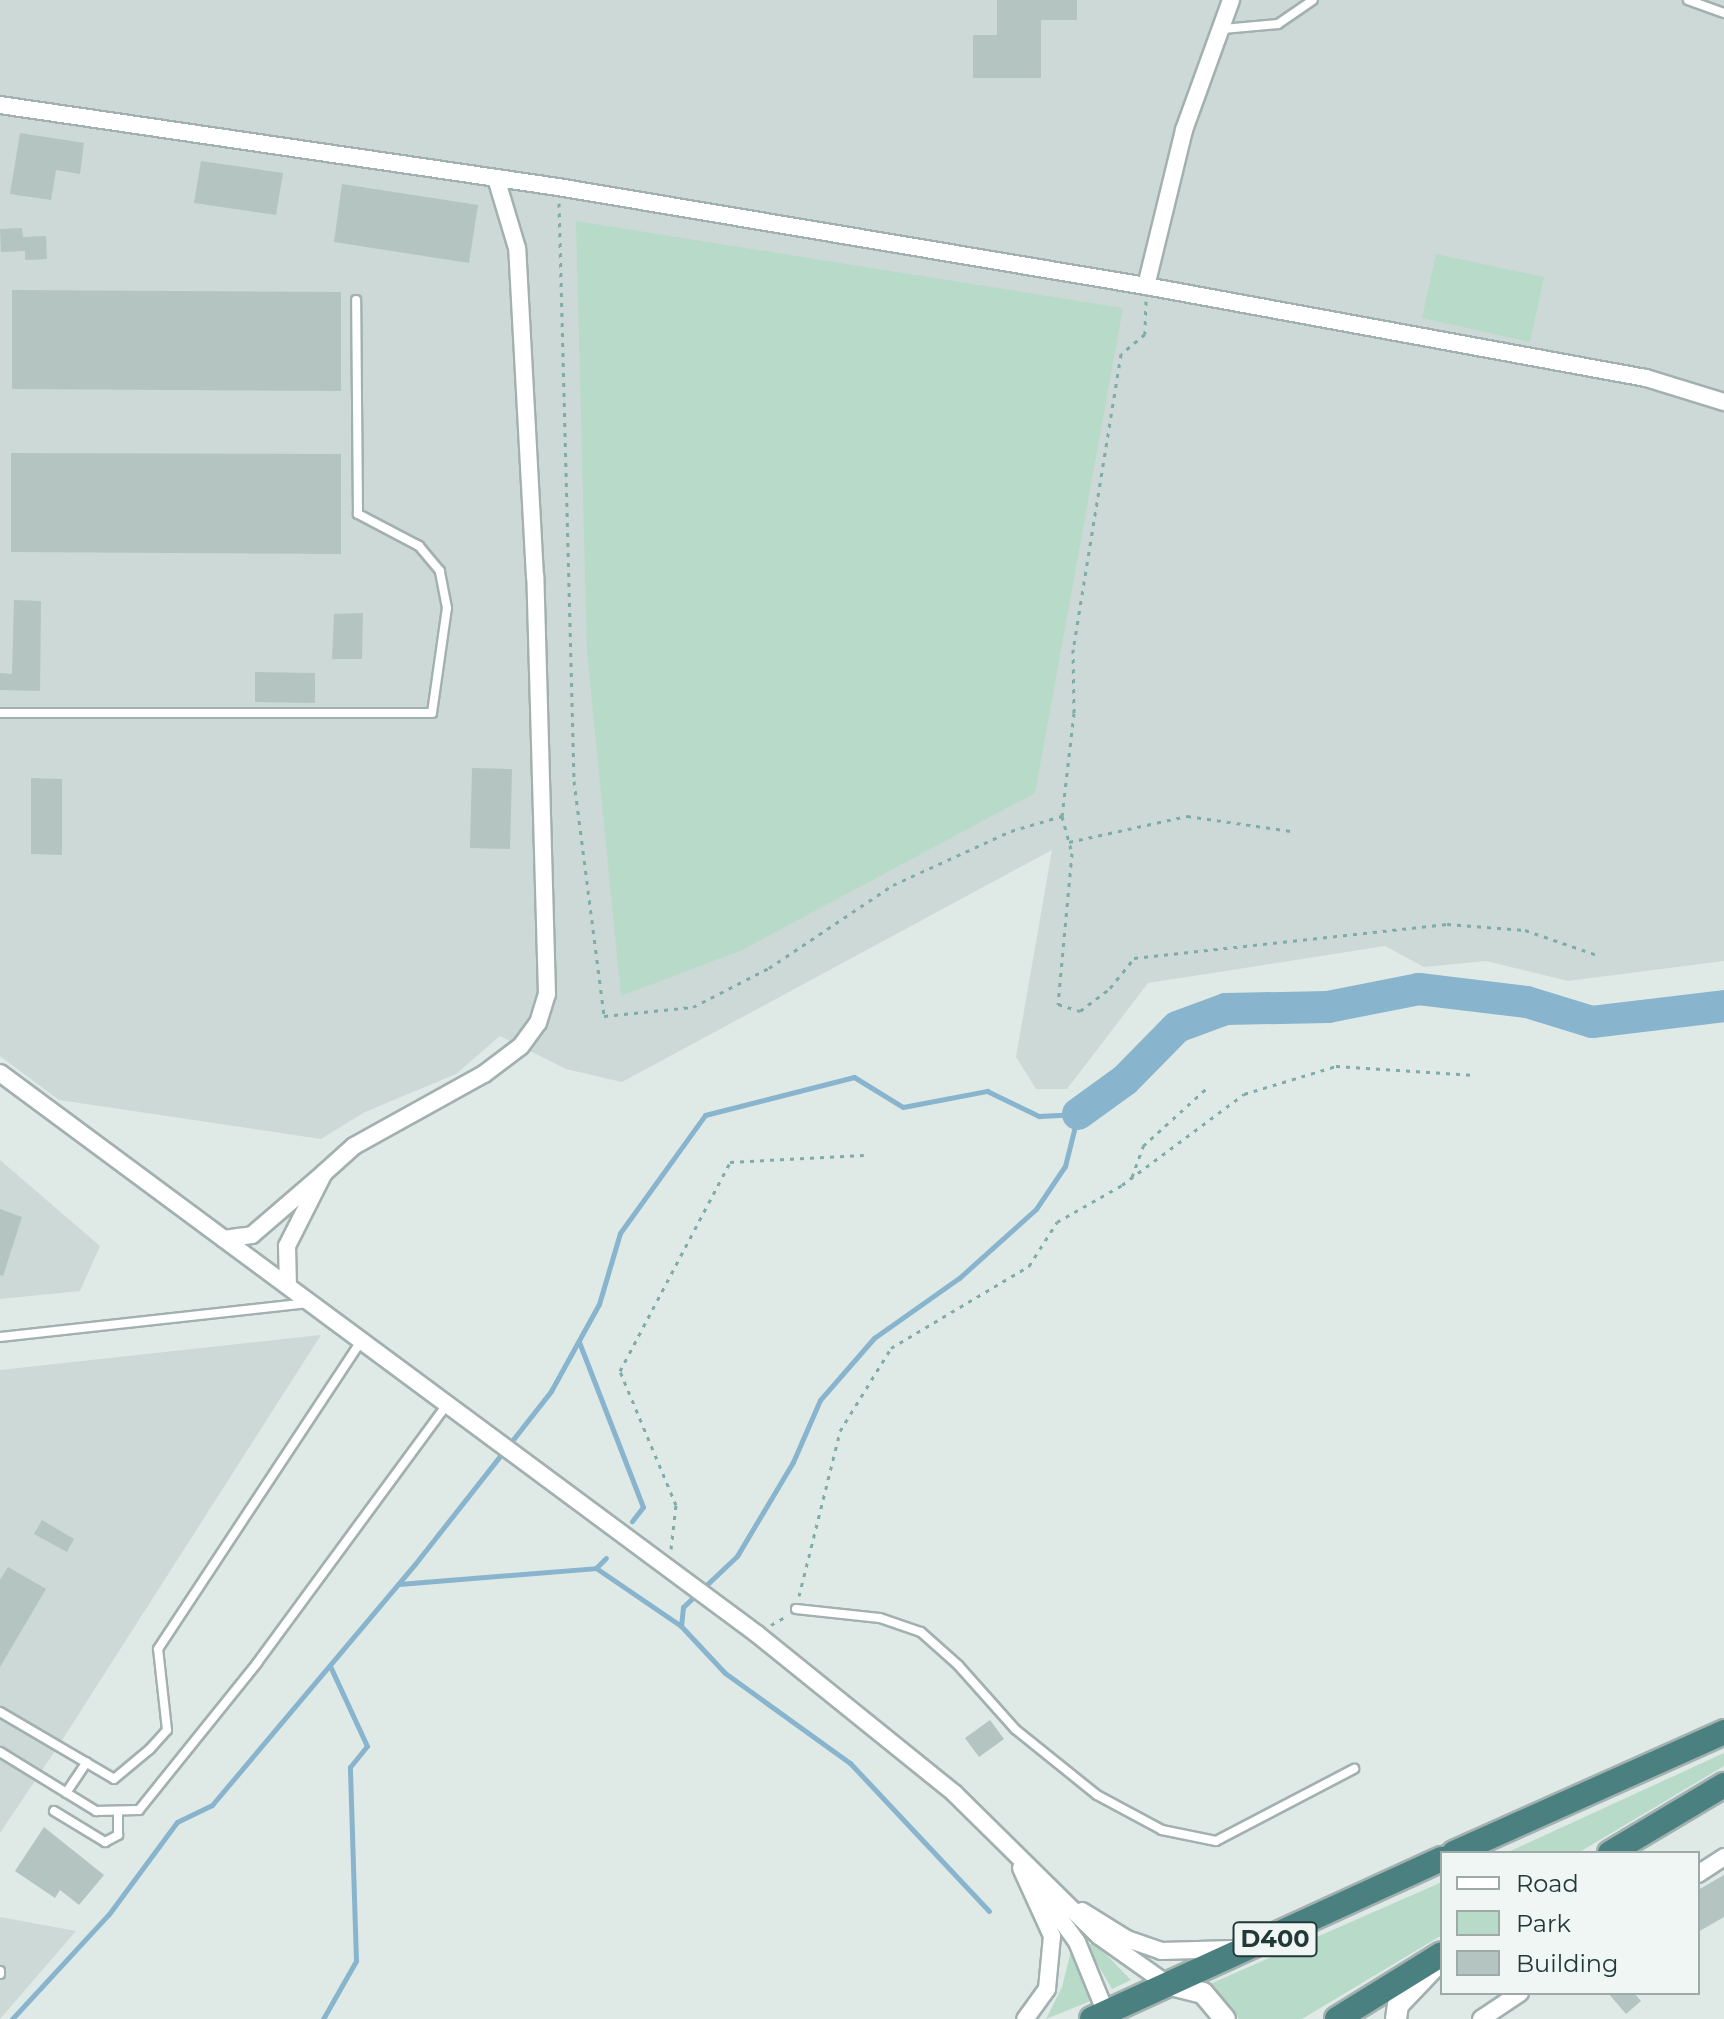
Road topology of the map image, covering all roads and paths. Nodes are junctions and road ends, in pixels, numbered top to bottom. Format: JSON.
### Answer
{"nodes":[{"id":1,"x":1231,"y":0,"type":"edge"},
{"id":2,"x":1313,"y":0,"type":"edge"},
{"id":3,"x":1688,"y":0,"type":"edge"},
{"id":4,"x":1724,"y":13,"type":"edge"},
{"id":5,"x":1223,"y":29,"type":"junction"},
{"id":6,"x":0,"y":105,"type":"edge"},
{"id":7,"x":496,"y":178,"type":"junction"},
{"id":8,"x":558,"y":187,"type":"junction"},
{"id":9,"x":1146,"y":286,"type":"junction"},
{"id":10,"x":356,"y":300,"type":"dead end"},
{"id":11,"x":1724,"y":402,"type":"edge"},
{"id":12,"x":0,"y":713,"type":"edge"},
{"id":13,"x":1062,"y":816,"type":"junction"},
{"id":14,"x":1291,"y":831,"type":"dead end"},
{"id":15,"x":1069,"y":842,"type":"junction"},
{"id":16,"x":1600,"y":956,"type":"dead end"},
{"id":17,"x":0,"y":1073,"type":"edge"},
{"id":18,"x":1475,"y":1075,"type":"dead end"},
{"id":19,"x":1207,"y":1088,"type":"dead end"},
{"id":20,"x":864,"y":1155,"type":"dead end"},
{"id":21,"x":324,"y":1173,"type":"junction"},
{"id":22,"x":1132,"y":1177,"type":"junction"},
{"id":23,"x":224,"y":1239,"type":"junction"},
{"id":24,"x":288,"y":1286,"type":"junction"},
{"id":25,"x":311,"y":1303,"type":"junction"},
{"id":26,"x":0,"y":1337,"type":"edge"},
{"id":27,"x":361,"y":1341,"type":"junction"},
{"id":28,"x":447,"y":1404,"type":"junction"},
{"id":29,"x":673,"y":1572,"type":"junction"},
{"id":30,"x":796,"y":1609,"type":"junction"},
{"id":31,"x":757,"y":1634,"type":"junction"},
{"id":32,"x":0,"y":1712,"type":"edge"},
{"id":33,"x":1724,"y":1732,"type":"edge"},
{"id":34,"x":0,"y":1752,"type":"edge"},
{"id":35,"x":87,"y":1762,"type":"junction"},
{"id":36,"x":1354,"y":1769,"type":"dead end"},
{"id":37,"x":1724,"y":1785,"type":"edge"},
{"id":38,"x":66,"y":1793,"type":"junction"},
{"id":39,"x":954,"y":1793,"type":"junction"},
{"id":40,"x":54,"y":1811,"type":"dead end"},
{"id":41,"x":118,"y":1814,"type":"junction"},
{"id":42,"x":1458,"y":1851,"type":"edge"},
{"id":43,"x":1613,"y":1851,"type":"edge"},
{"id":44,"x":1724,"y":1857,"type":"edge"},
{"id":45,"x":1440,"y":1860,"type":"edge"},
{"id":46,"x":1021,"y":1868,"type":"junction"},
{"id":47,"x":1700,"y":1873,"type":"edge"},
{"id":48,"x":1056,"y":1895,"type":"junction"},
{"id":49,"x":1258,"y":1947,"type":"junction"},
{"id":50,"x":1440,"y":1957,"type":"edge"},
{"id":51,"x":1440,"y":1958,"type":"edge"},
{"id":52,"x":1167,"y":1984,"type":"junction"},
{"id":53,"x":1517,"y":1995,"type":"edge"},
{"id":54,"x":1101,"y":2017,"type":"edge"},
{"id":55,"x":1025,"y":2019,"type":"edge"},
{"id":56,"x":1225,"y":2019,"type":"edge"},
{"id":57,"x":1337,"y":2019,"type":"edge"},
{"id":58,"x":1396,"y":2019,"type":"edge"},
{"id":59,"x":1481,"y":2019,"type":"edge"}],
"edges":[{"from":1,"to":5,"type":"street"},
{"from":2,"to":5,"type":"lane"},
{"from":3,"to":4,"type":"lane"},
{"from":5,"to":9,"type":"street"},
{"from":6,"to":7,"type":"street"},
{"from":7,"to":8,"type":"street"},
{"from":7,"to":21,"type":"street"},
{"from":8,"to":9,"type":"street"},
{"from":8,"to":13,"type":"path"},
{"from":9,"to":11,"type":"street"},
{"from":9,"to":13,"type":"path"},
{"from":10,"to":12,"type":"lane"},
{"from":13,"to":15,"type":"path"},
{"from":14,"to":15,"type":"path"},
{"from":15,"to":16,"type":"path"},
{"from":17,"to":23,"type":"street"},
{"from":18,"to":22,"type":"path"},
{"from":19,"to":22,"type":"path"},
{"from":20,"to":29,"type":"path"},
{"from":21,"to":23,"type":"street"},
{"from":21,"to":24,"type":"street"},
{"from":22,"to":30,"type":"path"},
{"from":23,"to":24,"type":"street"},
{"from":24,"to":25,"type":"street"},
{"from":25,"to":26,"type":"lane"},
{"from":25,"to":27,"type":"street"},
{"from":27,"to":28,"type":"street"},
{"from":27,"to":35,"type":"lane"},
{"from":28,"to":29,"type":"street"},
{"from":28,"to":41,"type":"lane"},
{"from":29,"to":31,"type":"street"},
{"from":30,"to":31,"type":"path"},
{"from":30,"to":36,"type":"lane"},
{"from":31,"to":39,"type":"street"},
{"from":32,"to":35,"type":"lane"},
{"from":33,"to":42,"type":"highway"},
{"from":34,"to":38,"type":"lane"},
{"from":35,"to":38,"type":"lane"},
{"from":37,"to":43,"type":"highway"},
{"from":38,"to":41,"type":"lane"},
{"from":39,"to":46,"type":"street","number":"D400"},
{"from":39,"to":48,"type":"street","number":"D400"},
{"from":40,"to":41,"type":"lane"},
{"from":44,"to":47,"type":"street"},
{"from":45,"to":49,"type":"highway","number":"D400"},
{"from":46,"to":54,"type":"street","number":"D400"},
{"from":46,"to":55,"type":"street","number":"D400"},
{"from":48,"to":49,"type":"street","number":"D400"},
{"from":48,"to":52,"type":"street","number":"D400"},
{"from":49,"to":52,"type":"highway","number":"D400"},
{"from":50,"to":57,"type":"highway"},
{"from":51,"to":58,"type":"street"},
{"from":52,"to":54,"type":"highway","number":"D400"},
{"from":52,"to":56,"type":"street","number":"D400"},
{"from":53,"to":59,"type":"street"}]}
